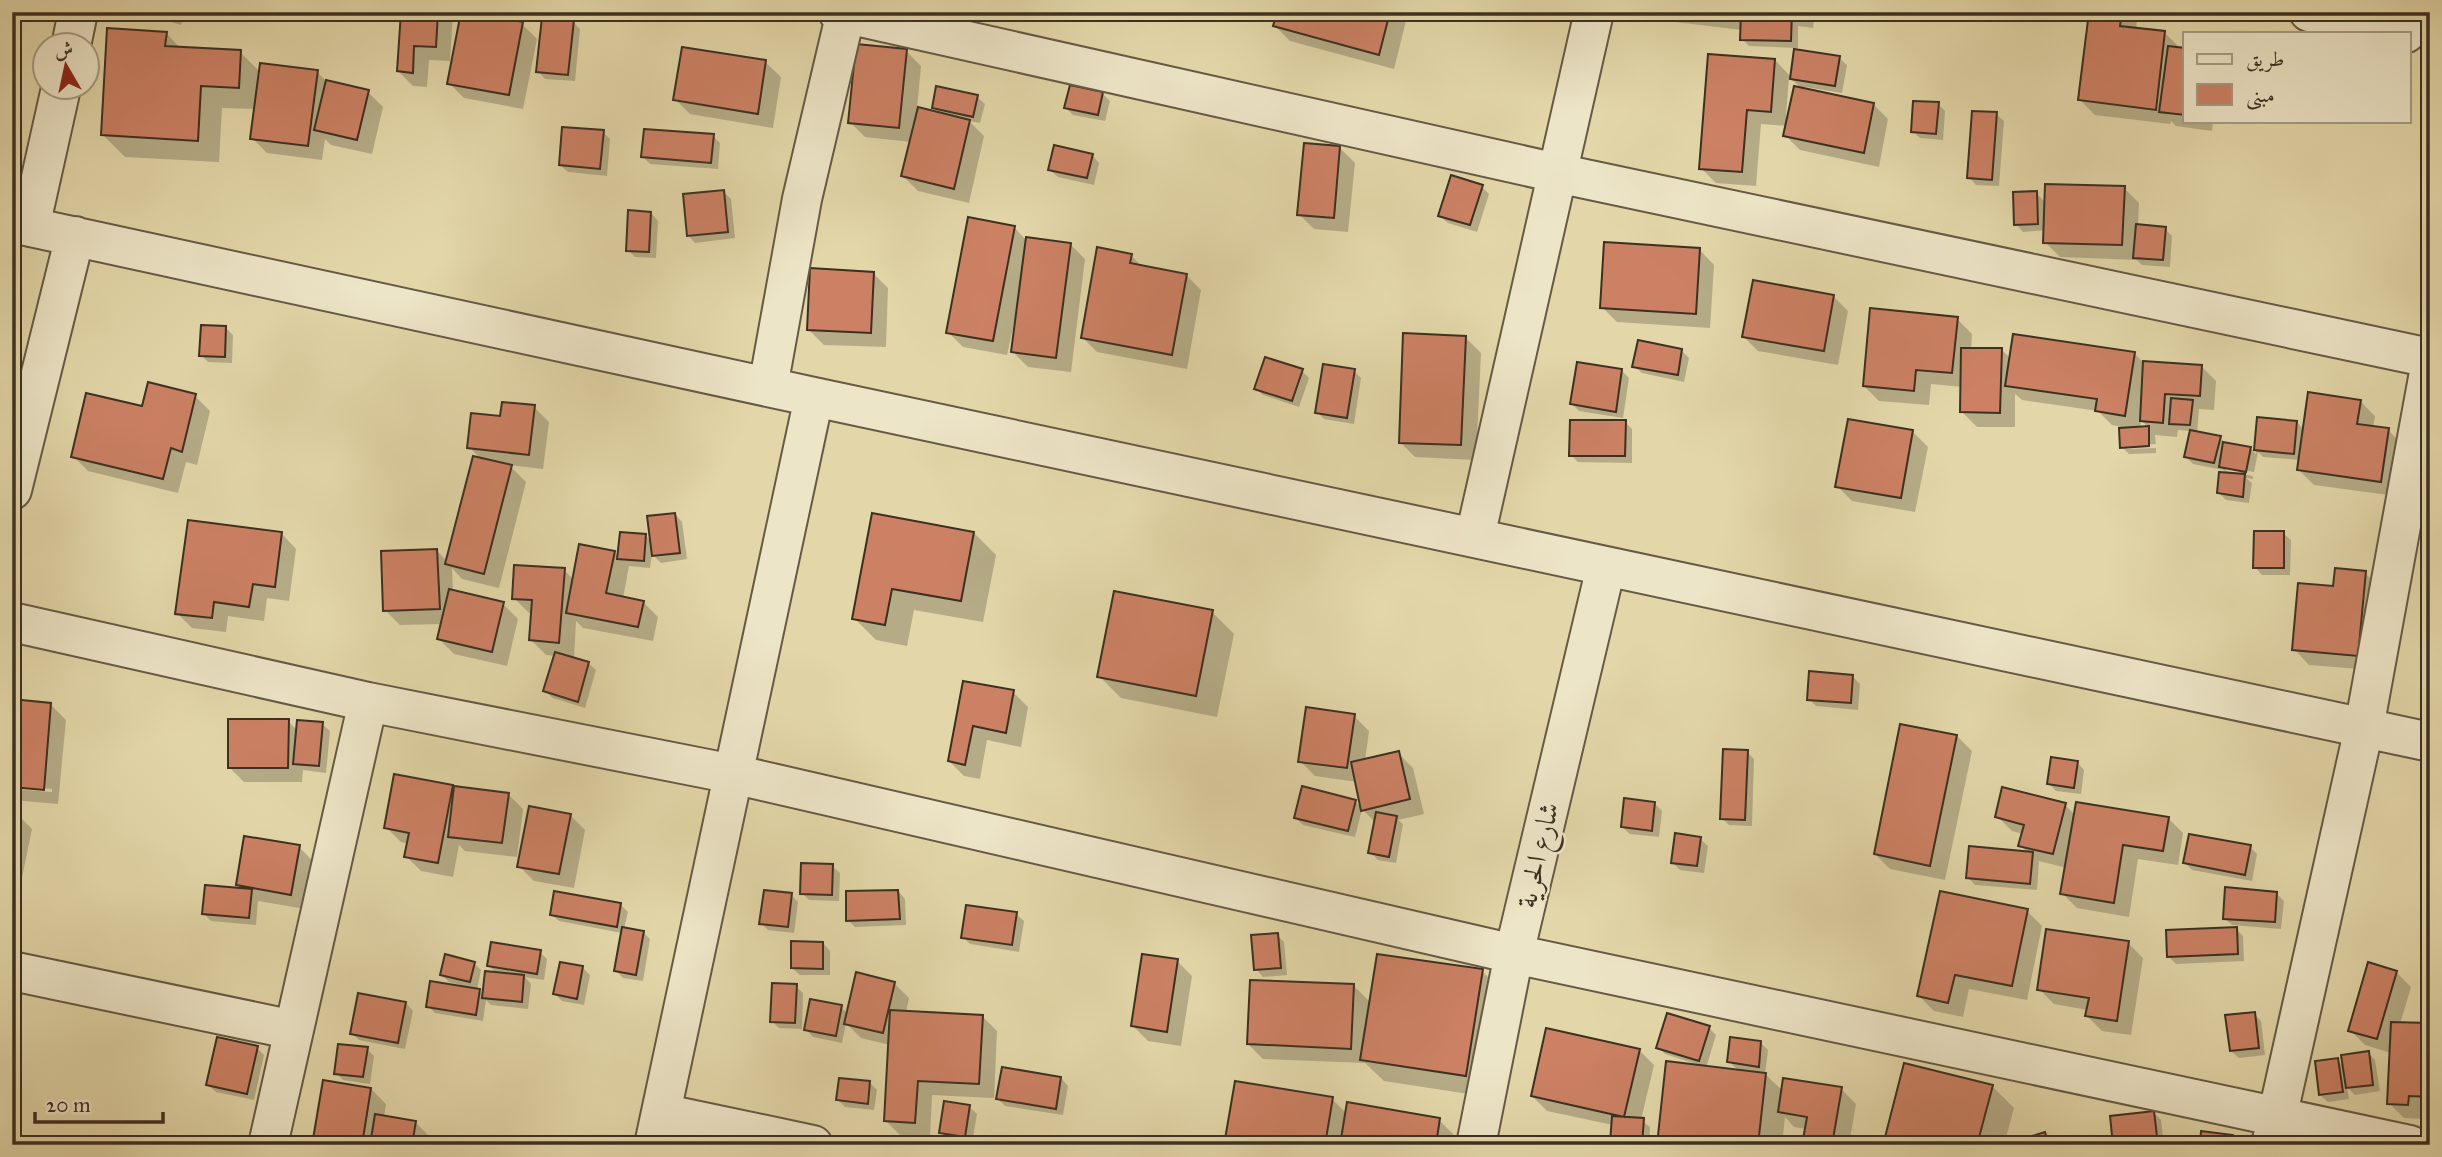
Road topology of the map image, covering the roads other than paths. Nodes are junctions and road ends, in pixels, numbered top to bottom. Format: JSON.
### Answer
{"nodes":[{"id":1,"x":78,"y":12,"type":"edge"},
{"id":2,"x":1594,"y":12,"type":"edge"},
{"id":3,"x":2309,"y":12,"type":"edge"},
{"id":4,"x":843,"y":13,"type":"edge"},
{"id":5,"x":74,"y":32,"type":"edge"},
{"id":6,"x":2399,"y":32,"type":"edge"},
{"id":7,"x":2410,"y":34,"type":"edge"},
{"id":8,"x":2430,"y":38,"type":"edge"},
{"id":9,"x":57,"y":102,"type":"edge"},
{"id":10,"x":1557,"y":173,"type":"junction"},
{"id":11,"x":21,"y":225,"type":"edge"},
{"id":12,"x":75,"y":236,"type":"junction"},
{"id":13,"x":2430,"y":358,"type":"edge"},
{"id":14,"x":2430,"y":367,"type":"edge"},
{"id":15,"x":768,"y":387,"type":"junction"},
{"id":16,"x":814,"y":397,"type":"junction"},
{"id":17,"x":12,"y":490,"type":"edge"},
{"id":18,"x":1475,"y":537,"type":"junction"},
{"id":19,"x":1606,"y":567,"type":"junction"},
{"id":20,"x":12,"y":622,"type":"edge"},
{"id":21,"x":368,"y":702,"type":"junction"},
{"id":22,"x":2364,"y":728,"type":"junction"},
{"id":23,"x":2430,"y":742,"type":"edge"},
{"id":24,"x":733,"y":774,"type":"junction"},
{"id":25,"x":1514,"y":954,"type":"junction"},
{"id":26,"x":12,"y":971,"type":"edge"},
{"id":27,"x":294,"y":1030,"type":"junction"},
{"id":28,"x":658,"y":1129,"type":"edge"},
{"id":29,"x":2274,"y":1130,"type":"edge"},
{"id":30,"x":268,"y":1145,"type":"edge"},
{"id":31,"x":813,"y":1145,"type":"edge"},
{"id":32,"x":1476,"y":1145,"type":"edge"},
{"id":33,"x":2410,"y":1145,"type":"edge"}],
"edges":[{"from":1,"to":5,"type":"street"},
{"from":2,"to":10,"type":"street"},
{"from":3,"to":6,"type":"street"},
{"from":4,"to":10,"type":"street"},
{"from":4,"to":15,"type":"street"},
{"from":7,"to":8,"type":"street"},
{"from":9,"to":11,"type":"street"},
{"from":10,"to":13,"type":"street"},
{"from":10,"to":18,"type":"street"},
{"from":11,"to":12,"type":"street"},
{"from":12,"to":15,"type":"street"},
{"from":12,"to":17,"type":"street"},
{"from":14,"to":22,"type":"street"},
{"from":15,"to":16,"type":"street"},
{"from":16,"to":18,"type":"street"},
{"from":16,"to":24,"type":"street"},
{"from":18,"to":19,"type":"street"},
{"from":19,"to":22,"type":"street"},
{"from":19,"to":25,"type":"street","name":"شارع الحرية"},
{"from":20,"to":21,"type":"street"},
{"from":21,"to":24,"type":"street"},
{"from":21,"to":27,"type":"street"},
{"from":22,"to":23,"type":"street"},
{"from":22,"to":29,"type":"street"},
{"from":24,"to":25,"type":"street"},
{"from":24,"to":28,"type":"street"},
{"from":25,"to":29,"type":"street"},
{"from":25,"to":32,"type":"street","name":"شارع الحرية"},
{"from":26,"to":27,"type":"street"},
{"from":27,"to":30,"type":"street"},
{"from":28,"to":31,"type":"street"},
{"from":29,"to":33,"type":"street"}]}
